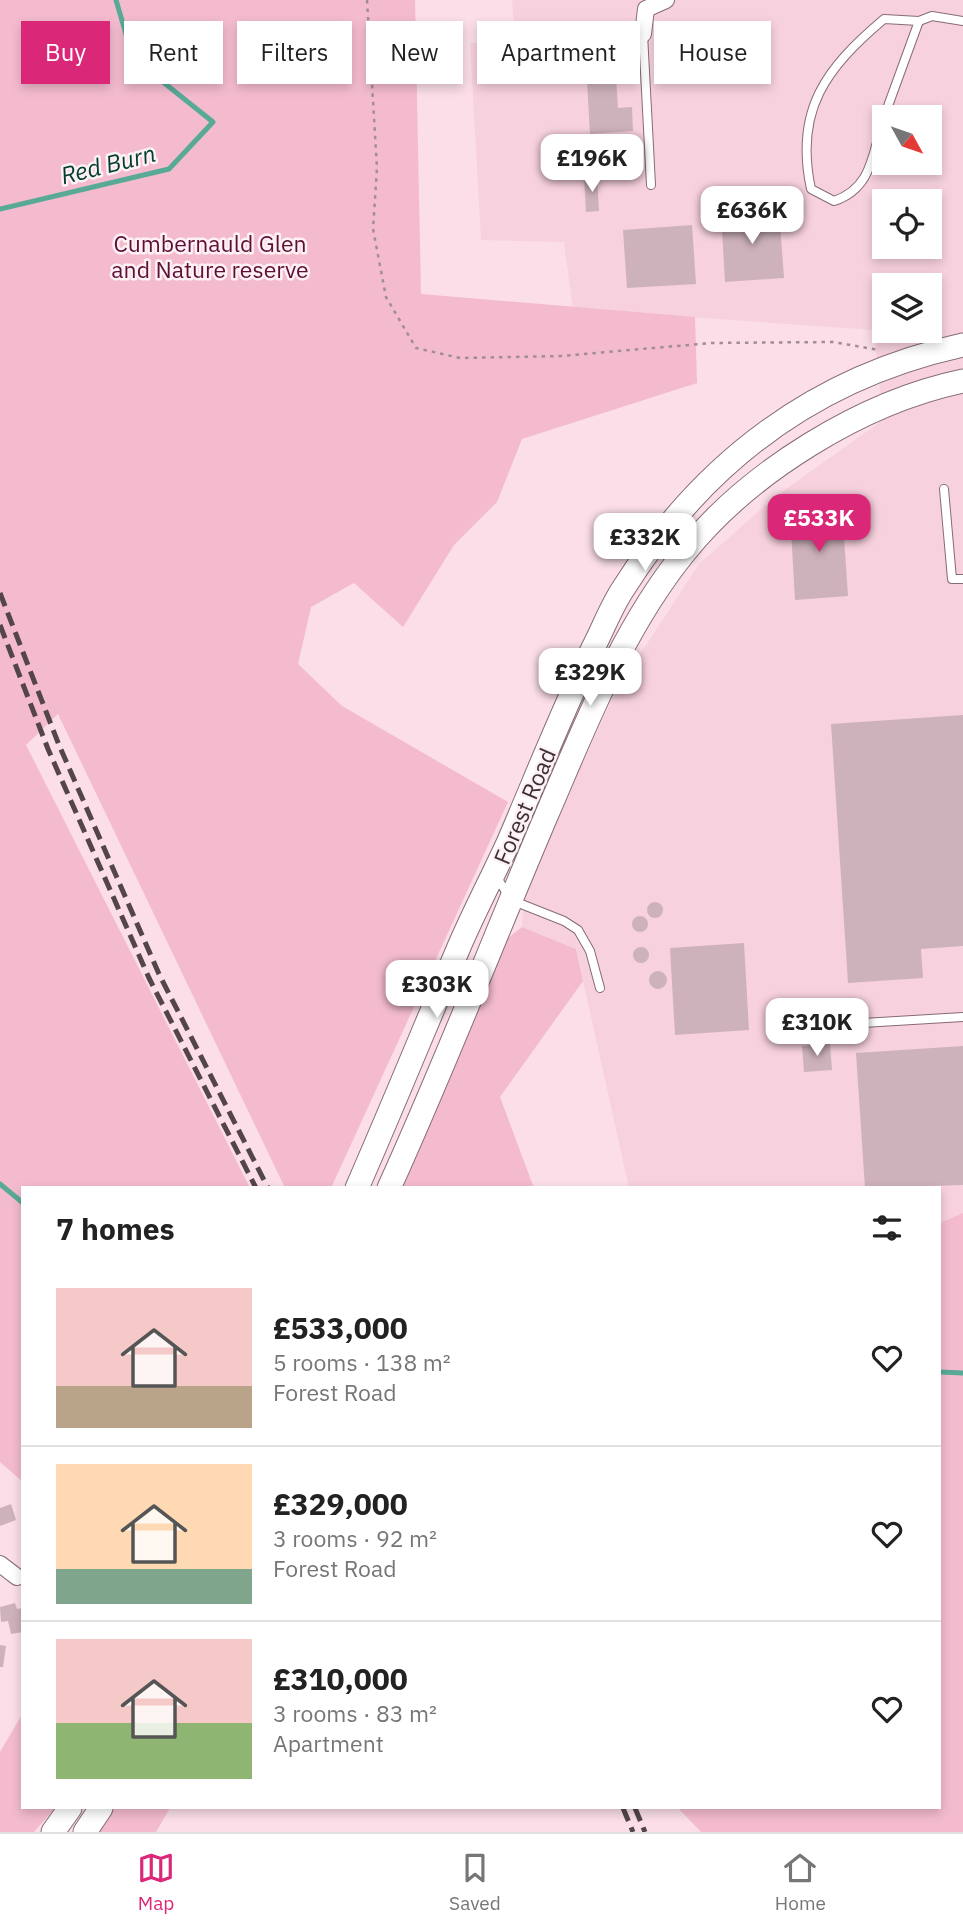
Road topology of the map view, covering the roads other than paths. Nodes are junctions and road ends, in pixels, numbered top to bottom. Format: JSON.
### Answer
{"nodes":[{"id":1,"x":666,"y":0,"type":"edge"},
{"id":2,"x":919,"y":21,"type":"junction"},
{"id":3,"x":963,"y":22,"type":"edge"},
{"id":4,"x":643,"y":34,"type":"joint"},
{"id":5,"x":889,"y":105,"type":"edge"},
{"id":6,"x":872,"y":155,"type":"edge"},
{"id":7,"x":651,"y":185,"type":"dead end"},
{"id":8,"x":963,"y":336,"type":"edge"},
{"id":9,"x":963,"y":345,"type":"edge"},
{"id":10,"x":914,"y":356,"type":"junction"},
{"id":11,"x":963,"y":381,"type":"edge"},
{"id":12,"x":963,"y":386,"type":"edge"},
{"id":13,"x":934,"y":389,"type":"junction"},
{"id":14,"x":944,"y":489,"type":"dead end"},
{"id":15,"x":963,"y":579,"type":"edge"},
{"id":16,"x":495,"y":873,"type":"junction"},
{"id":17,"x":511,"y":900,"type":"junction"},
{"id":18,"x":600,"y":988,"type":"dead end"},
{"id":19,"x":963,"y":1017,"type":"edge"},
{"id":20,"x":846,"y":1024,"type":"dead end"},
{"id":21,"x":358,"y":1186,"type":"edge"},
{"id":22,"x":389,"y":1186,"type":"edge"},
{"id":23,"x":0,"y":1564,"type":"edge"},
{"id":24,"x":17,"y":1577,"type":"dead end"},
{"id":25,"x":70,"y":1809,"type":"edge"},
{"id":26,"x":100,"y":1809,"type":"edge"},
{"id":27,"x":53,"y":1832,"type":"edge"},
{"id":28,"x":85,"y":1832,"type":"edge"}],
"edges":[{"from":1,"to":4,"type":"street"},
{"from":2,"to":3,"type":"lane"},
{"from":2,"to":5,"type":"lane"},
{"from":2,"to":6,"type":"lane"},
{"from":4,"to":7,"type":"lane"},
{"from":8,"to":10,"type":"street"},
{"from":9,"to":10,"type":"street","name":"Forest Road"},
{"from":10,"to":16,"type":"street","name":"Forest Road"},
{"from":11,"to":13,"type":"street","name":"Forest Road"},
{"from":12,"to":13,"type":"street"},
{"from":13,"to":17,"type":"street","name":"Forest Road"},
{"from":14,"to":15,"type":"lane"},
{"from":16,"to":17,"type":"lane"},
{"from":16,"to":21,"type":"street","name":"Forest Road"},
{"from":17,"to":18,"type":"lane"},
{"from":17,"to":22,"type":"street","name":"Forest Road"},
{"from":19,"to":20,"type":"lane"},
{"from":23,"to":24,"type":"street"},
{"from":25,"to":27,"type":"street"},
{"from":26,"to":28,"type":"street"}]}
